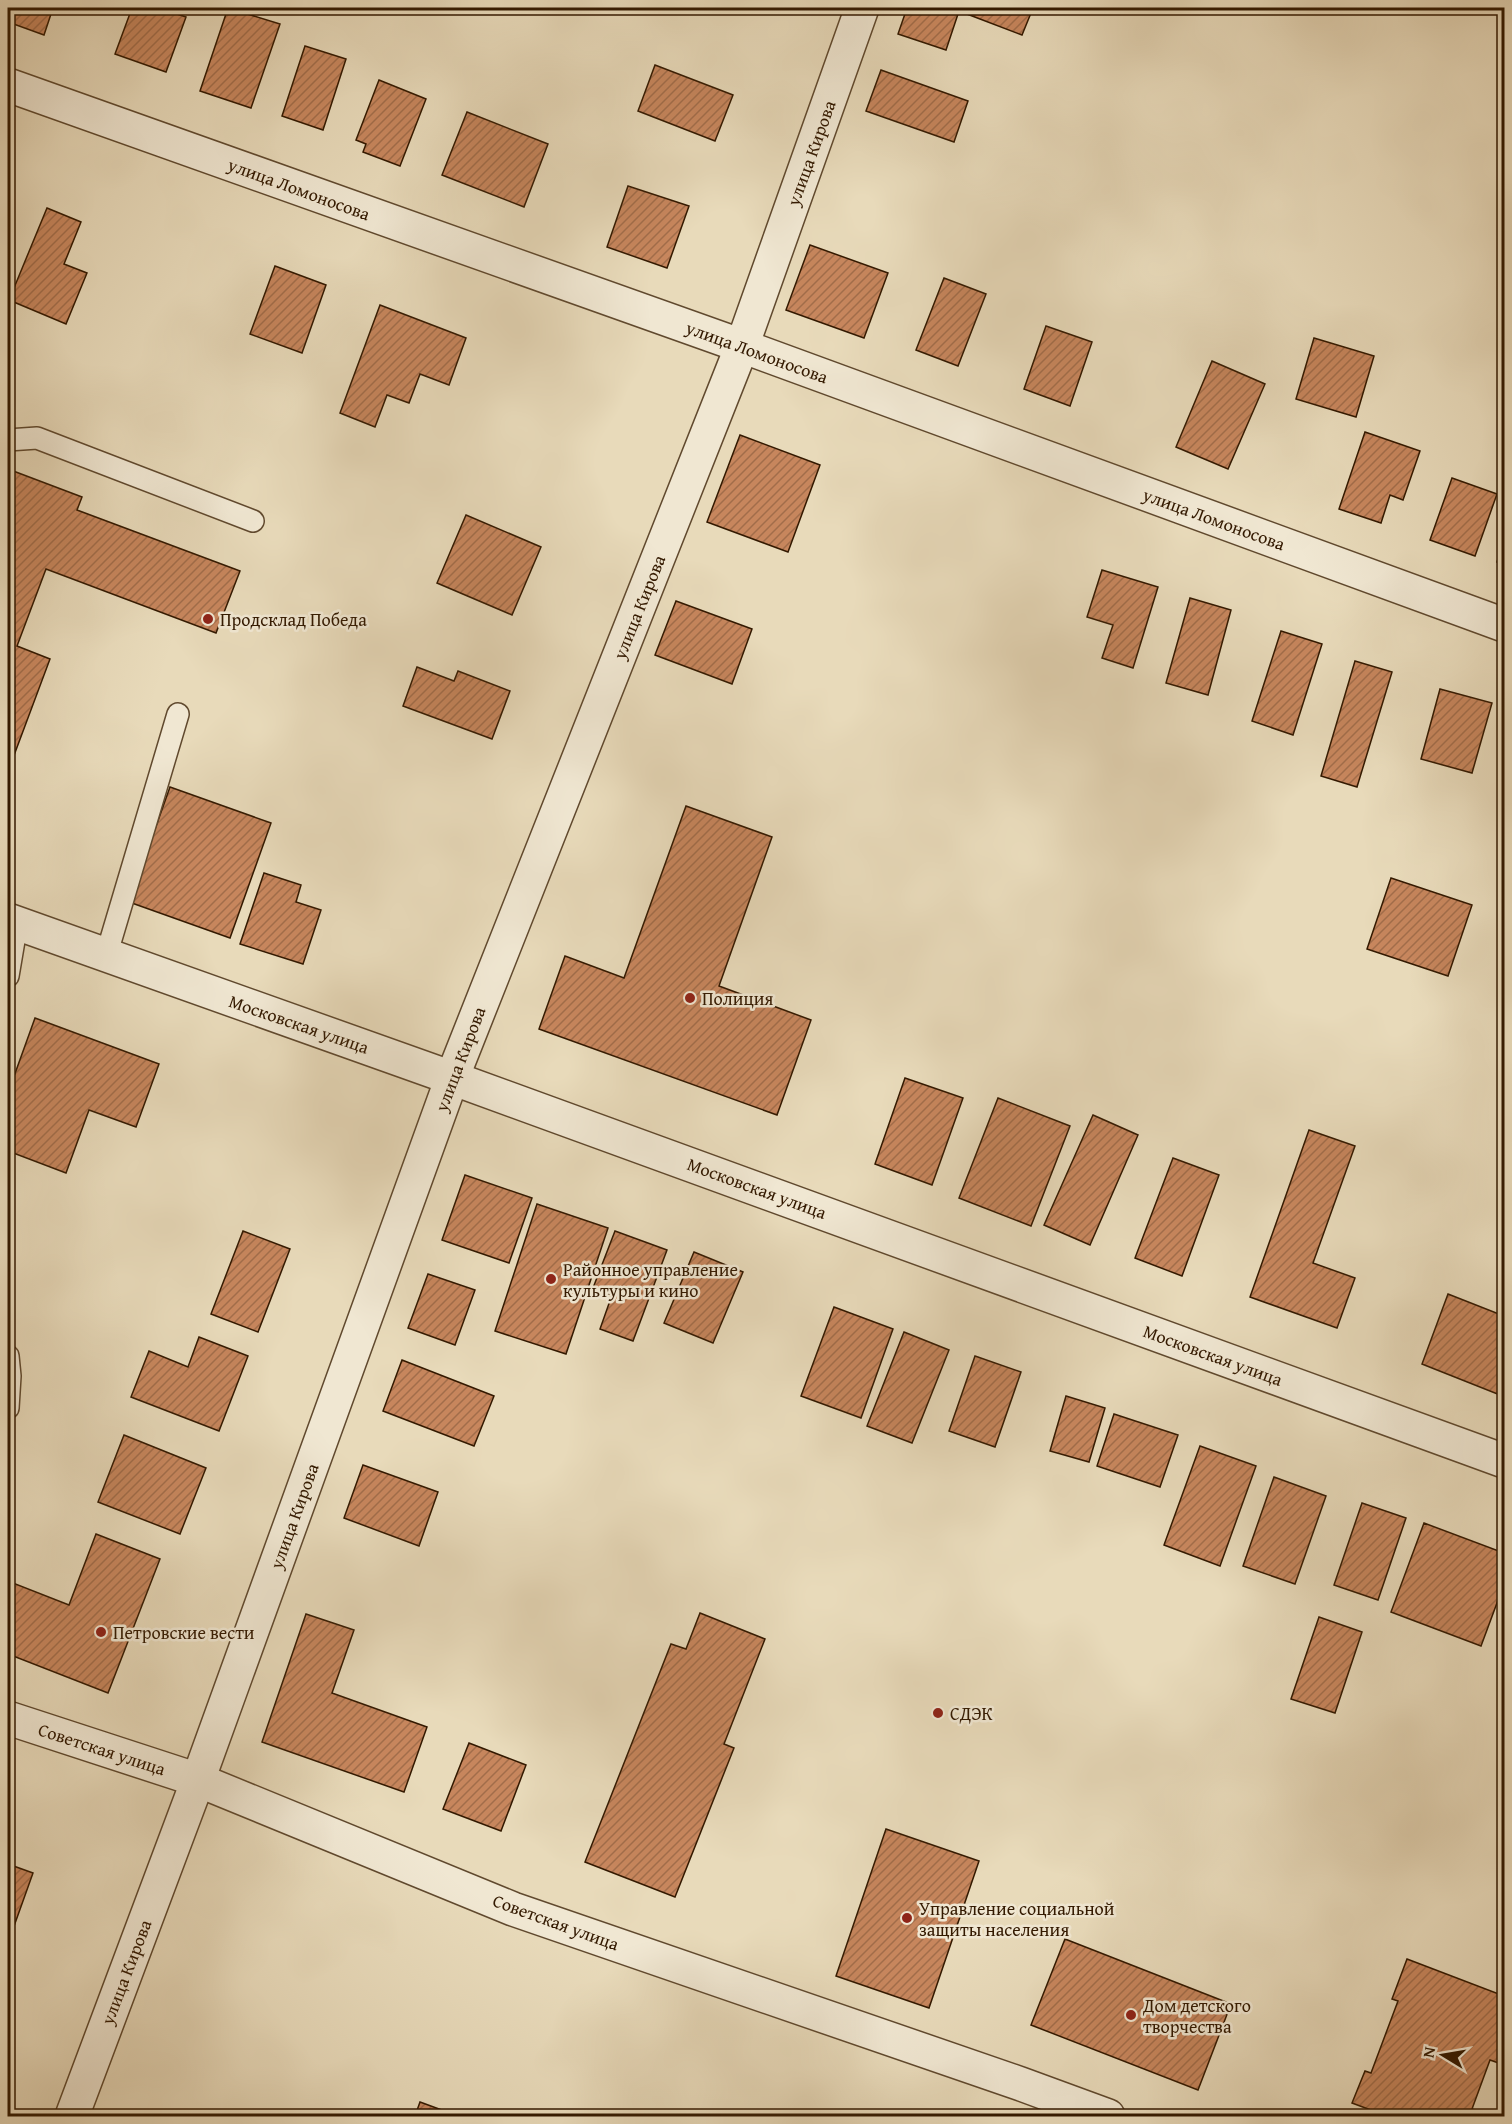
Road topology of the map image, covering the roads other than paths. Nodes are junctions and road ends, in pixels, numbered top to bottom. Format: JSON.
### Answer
{"nodes":[{"id":1,"x":862,"y":8,"type":"edge"},
{"id":2,"x":8,"y":85,"type":"edge"},
{"id":3,"x":742,"y":346,"type":"junction"},
{"id":4,"x":8,"y":440,"type":"edge"},
{"id":5,"x":253,"y":521,"type":"dead end"},
{"id":6,"x":1504,"y":625,"type":"edge"},
{"id":7,"x":178,"y":714,"type":"dead end"},
{"id":8,"x":12,"y":921,"type":"edge"},
{"id":9,"x":106,"y":956,"type":"junction"},
{"id":10,"x":8,"y":976,"type":"edge"},
{"id":11,"x":452,"y":1078,"type":"junction"},
{"id":12,"x":8,"y":1369,"type":"edge"},
{"id":13,"x":8,"y":1408,"type":"edge"},
{"id":14,"x":1504,"y":1461,"type":"edge"},
{"id":15,"x":8,"y":1718,"type":"edge"},
{"id":16,"x":198,"y":1780,"type":"junction"},
{"id":17,"x":72,"y":2116,"type":"edge"},
{"id":18,"x":1108,"y":2116,"type":"edge"}],
"edges":[{"from":1,"to":3,"type":"street","name":"улица Кирова"},
{"from":2,"to":3,"type":"street","name":"улица Ломоносова"},
{"from":3,"to":6,"type":"street","name":"улица Ломоносова"},
{"from":3,"to":11,"type":"street","name":"улица Кирова"},
{"from":4,"to":5,"type":"lane"},
{"from":7,"to":9,"type":"lane"},
{"from":8,"to":9,"type":"street","name":"Московская улица"},
{"from":8,"to":10,"type":"lane"},
{"from":9,"to":11,"type":"street","name":"Московская улица"},
{"from":11,"to":14,"type":"street","name":"Московская улица"},
{"from":11,"to":16,"type":"street","name":"улица Кирова"},
{"from":12,"to":13,"type":"lane"},
{"from":15,"to":16,"type":"street","name":"Советская улица"},
{"from":16,"to":17,"type":"street","name":"улица Кирова"},
{"from":16,"to":18,"type":"street","name":"Советская улица"}]}
